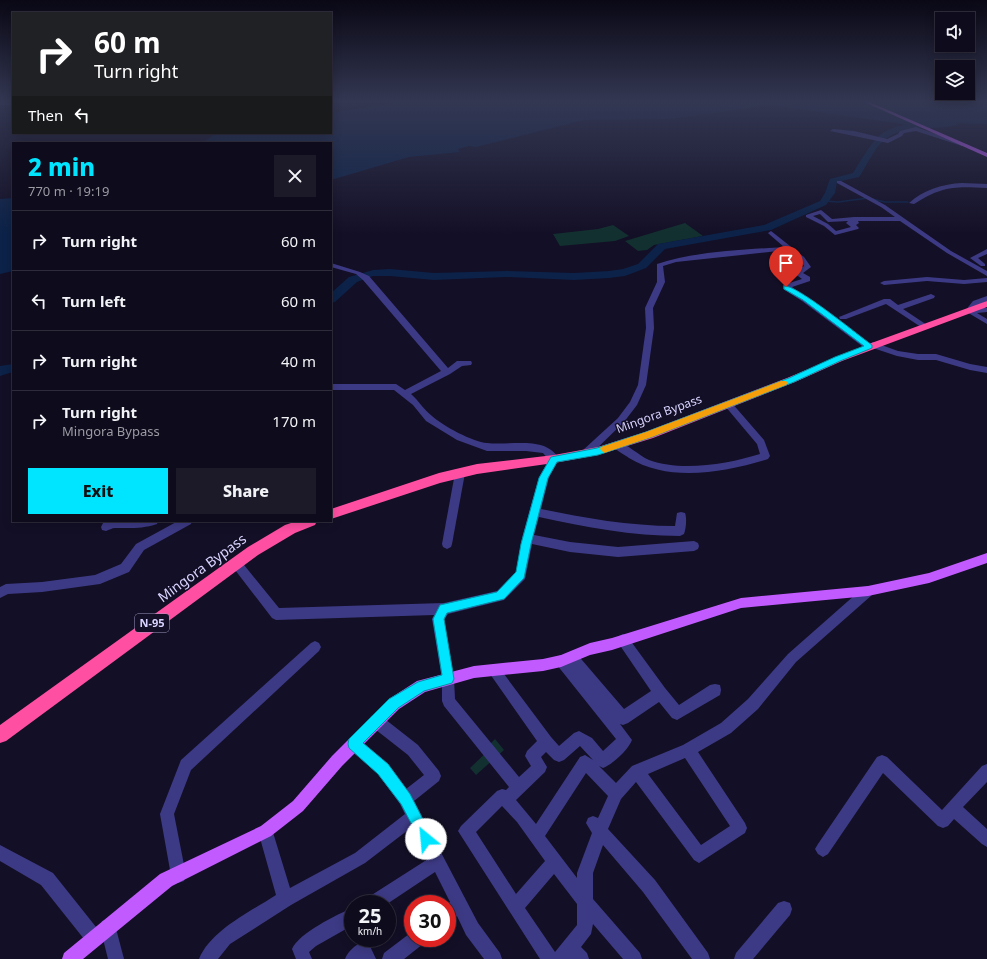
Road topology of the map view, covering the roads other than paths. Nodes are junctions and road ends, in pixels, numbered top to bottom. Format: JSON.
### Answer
{"nodes":[{"id":1,"x":968,"y":146,"type":"edge"},
{"id":2,"x":987,"y":154,"type":"edge"},
{"id":3,"x":839,"y":182,"type":"dead end"},
{"id":4,"x":987,"y":186,"type":"edge"},
{"id":5,"x":912,"y":202,"type":"dead end"},
{"id":6,"x":854,"y":219,"type":"junction"},
{"id":7,"x":900,"y":219,"type":"junction"},
{"id":8,"x":771,"y":233,"type":"dead end"},
{"id":9,"x":790,"y":248,"type":"junction"},
{"id":10,"x":987,"y":251,"type":"edge"},
{"id":11,"x":332,"y":265,"type":"edge"},
{"id":12,"x":985,"y":270,"type":"edge"},
{"id":13,"x":987,"y":280,"type":"edge"},
{"id":14,"x":884,"y":283,"type":"dead end"},
{"id":15,"x":931,"y":296,"type":"dead end"},
{"id":16,"x":987,"y":298,"type":"edge"},
{"id":17,"x":987,"y":304,"type":"edge"},
{"id":18,"x":897,"y":308,"type":"junction"},
{"id":19,"x":987,"y":310,"type":"edge"},
{"id":20,"x":969,"y":311,"type":"junction"},
{"id":21,"x":843,"y":317,"type":"dead end"},
{"id":22,"x":987,"y":322,"type":"edge"},
{"id":23,"x":924,"y":327,"type":"junction"},
{"id":24,"x":871,"y":346,"type":"junction"},
{"id":25,"x":468,"y":363,"type":"dead end"},
{"id":26,"x":987,"y":370,"type":"edge"},
{"id":27,"x":447,"y":372,"type":"junction"},
{"id":28,"x":332,"y":387,"type":"edge"},
{"id":29,"x":404,"y":394,"type":"junction"},
{"id":30,"x":728,"y":404,"type":"junction"},
{"id":31,"x":617,"y":445,"type":"junction"},
{"id":32,"x":585,"y":454,"type":"junction"},
{"id":33,"x":554,"y":459,"type":"junction"},
{"id":34,"x":460,"y":473,"type":"junction"},
{"id":35,"x":535,"y":512,"type":"junction"},
{"id":36,"x":332,"y":514,"type":"edge"},
{"id":37,"x":681,"y":516,"type":"dead end"},
{"id":38,"x":108,"y":522,"type":"edge"},
{"id":39,"x":149,"y":522,"type":"edge"},
{"id":40,"x":185,"y":522,"type":"edge"},
{"id":41,"x":308,"y":522,"type":"edge"},
{"id":42,"x":528,"y":538,"type":"junction"},
{"id":43,"x":447,"y":544,"type":"dead end"},
{"id":44,"x":694,"y":546,"type":"dead end"},
{"id":45,"x":987,"y":558,"type":"edge"},
{"id":46,"x":236,"y":562,"type":"junction"},
{"id":47,"x":868,"y":591,"type":"junction"},
{"id":48,"x":0,"y":593,"type":"edge"},
{"id":49,"x":444,"y":609,"type":"junction"},
{"id":50,"x":623,"y":640,"type":"junction"},
{"id":51,"x":315,"y":647,"type":"dead end"},
{"id":52,"x":566,"y":659,"type":"junction"},
{"id":53,"x":494,"y":670,"type":"junction"},
{"id":54,"x":448,"y":679,"type":"junction"},
{"id":55,"x":714,"y":690,"type":"dead end"},
{"id":56,"x":660,"y":693,"type":"junction"},
{"id":57,"x":376,"y":721,"type":"junction"},
{"id":58,"x":0,"y":735,"type":"edge"},
{"id":59,"x":546,"y":742,"type":"junction"},
{"id":60,"x":354,"y":744,"type":"junction"},
{"id":61,"x":688,"y":750,"type":"junction"},
{"id":62,"x":636,"y":771,"type":"junction"},
{"id":63,"x":987,"y":772,"type":"edge"},
{"id":64,"x":519,"y":788,"type":"junction"},
{"id":65,"x":616,"y":794,"type":"junction"},
{"id":66,"x":405,"y":799,"type":"junction"},
{"id":67,"x":506,"y":800,"type":"junction"},
{"id":68,"x":953,"y":808,"type":"junction"},
{"id":69,"x":414,"y":816,"type":"junction"},
{"id":70,"x":596,"y":827,"type":"junction"},
{"id":71,"x":266,"y":831,"type":"junction"},
{"id":72,"x":536,"y":836,"type":"junction"},
{"id":73,"x":987,"y":839,"type":"edge"},
{"id":74,"x":823,"y":849,"type":"dead end"},
{"id":75,"x":0,"y":853,"type":"edge"},
{"id":76,"x":438,"y":861,"type":"junction"},
{"id":77,"x":555,"y":861,"type":"junction"},
{"id":78,"x":178,"y":875,"type":"junction"},
{"id":79,"x":387,"y":895,"type":"edge"},
{"id":80,"x":285,"y":899,"type":"junction"},
{"id":81,"x":585,"y":902,"type":"junction"},
{"id":82,"x":460,"y":904,"type":"junction"},
{"id":83,"x":456,"y":907,"type":"edge"},
{"id":84,"x":515,"y":907,"type":"junction"},
{"id":85,"x":784,"y":908,"type":"dead end"},
{"id":86,"x":344,"y":921,"type":"edge"},
{"id":87,"x":108,"y":927,"type":"junction"},
{"id":88,"x":94,"y":938,"type":"junction"},
{"id":89,"x":405,"y":947,"type":"edge"},
{"id":90,"x":570,"y":955,"type":"edge"},
{"id":91,"x":70,"y":959,"type":"edge"},
{"id":92,"x":116,"y":959,"type":"edge"},
{"id":93,"x":207,"y":959,"type":"edge"},
{"id":94,"x":304,"y":959,"type":"edge"},
{"id":95,"x":353,"y":959,"type":"edge"},
{"id":96,"x":368,"y":959,"type":"edge"},
{"id":97,"x":390,"y":959,"type":"edge"},
{"id":98,"x":494,"y":959,"type":"edge"},
{"id":99,"x":550,"y":959,"type":"edge"},
{"id":100,"x":634,"y":959,"type":"edge"},
{"id":101,"x":702,"y":959,"type":"edge"},
{"id":102,"x":742,"y":959,"type":"edge"}],
"edges":[{"from":1,"to":2,"type":"main road"},
{"from":3,"to":7,"type":"street"},
{"from":4,"to":5,"type":"street"},
{"from":6,"to":6,"type":"street"},
{"from":6,"to":7,"type":"street"},
{"from":7,"to":12,"type":"street"},
{"from":8,"to":9,"type":"street"},
{"from":9,"to":24,"type":"street"},
{"from":9,"to":32,"type":"street"},
{"from":10,"to":12,"type":"street"},
{"from":11,"to":27,"type":"street"},
{"from":13,"to":14,"type":"street"},
{"from":15,"to":18,"type":"street"},
{"from":16,"to":20,"type":"street"},
{"from":17,"to":20,"type":"highway","name":"Mingora Bypass"},
{"from":18,"to":21,"type":"street"},
{"from":18,"to":23,"type":"street"},
{"from":19,"to":20,"type":"street"},
{"from":20,"to":22,"type":"street"},
{"from":20,"to":23,"type":"highway","name":"Mingora Bypass"},
{"from":23,"to":24,"type":"highway","name":"Mingora Bypass"},
{"from":24,"to":26,"type":"street"},
{"from":24,"to":30,"type":"highway","name":"Mingora Bypass"},
{"from":25,"to":27,"type":"street"},
{"from":27,"to":29,"type":"street"},
{"from":28,"to":29,"type":"street"},
{"from":29,"to":33,"type":"street"},
{"from":30,"to":31,"type":"highway","name":"Mingora Bypass"},
{"from":30,"to":31,"type":"street"},
{"from":31,"to":32,"type":"highway","name":"Mingora Bypass"},
{"from":32,"to":33,"type":"highway","name":"Mingora Bypass"},
{"from":33,"to":34,"type":"highway","name":"Mingora Bypass"},
{"from":33,"to":35,"type":"street"},
{"from":34,"to":36,"type":"highway","name":"Mingora Bypass"},
{"from":34,"to":43,"type":"street"},
{"from":35,"to":37,"type":"street"},
{"from":35,"to":42,"type":"street"},
{"from":38,"to":39,"type":"street"},
{"from":40,"to":48,"type":"street"},
{"from":41,"to":46,"type":"highway","name":"Mingora Bypass","number":"N-95"},
{"from":42,"to":44,"type":"street"},
{"from":42,"to":49,"type":"street"},
{"from":45,"to":47,"type":"main road"},
{"from":46,"to":49,"type":"street"},
{"from":46,"to":58,"type":"highway","name":"Mingora Bypass","number":"N-95"},
{"from":47,"to":50,"type":"main road"},
{"from":47,"to":61,"type":"street"},
{"from":49,"to":54,"type":"street"},
{"from":50,"to":52,"type":"main road"},
{"from":50,"to":56,"type":"street"},
{"from":51,"to":78,"type":"street"},
{"from":52,"to":53,"type":"main road"},
{"from":52,"to":56,"type":"street"},
{"from":52,"to":59,"type":"street"},
{"from":53,"to":54,"type":"main road"},
{"from":53,"to":59,"type":"street"},
{"from":54,"to":57,"type":"main road"},
{"from":54,"to":64,"type":"street"},
{"from":55,"to":56,"type":"street"},
{"from":57,"to":60,"type":"main road"},
{"from":57,"to":66,"type":"street"},
{"from":59,"to":64,"type":"street"},
{"from":60,"to":66,"type":"street"},
{"from":60,"to":71,"type":"main road"},
{"from":61,"to":62,"type":"street"},
{"from":61,"to":62,"type":"street"},
{"from":62,"to":65,"type":"street"},
{"from":63,"to":68,"type":"street"},
{"from":64,"to":67,"type":"street"},
{"from":65,"to":70,"type":"street"},
{"from":65,"to":72,"type":"street"},
{"from":66,"to":69,"type":"street"},
{"from":67,"to":72,"type":"street"},
{"from":67,"to":84,"type":"street"},
{"from":68,"to":73,"type":"street"},
{"from":68,"to":74,"type":"street"},
{"from":69,"to":76,"type":"street"},
{"from":69,"to":80,"type":"street"},
{"from":70,"to":81,"type":"street"},
{"from":70,"to":101,"type":"street"},
{"from":71,"to":78,"type":"main road"},
{"from":71,"to":80,"type":"street"},
{"from":72,"to":77,"type":"street"},
{"from":75,"to":88,"type":"street"},
{"from":76,"to":79,"type":"street"},
{"from":76,"to":82,"type":"street"},
{"from":77,"to":81,"type":"street"},
{"from":77,"to":84,"type":"street"},
{"from":78,"to":87,"type":"main road"},
{"from":80,"to":93,"type":"street"},
{"from":81,"to":90,"type":"street"},
{"from":81,"to":100,"type":"street"},
{"from":82,"to":83,"type":"street"},
{"from":82,"to":98,"type":"street"},
{"from":84,"to":99,"type":"street"},
{"from":85,"to":102,"type":"street"},
{"from":86,"to":94,"type":"street"},
{"from":87,"to":88,"type":"main road"},
{"from":87,"to":92,"type":"street"},
{"from":88,"to":91,"type":"main road"},
{"from":89,"to":97,"type":"street"},
{"from":95,"to":96,"type":"street"}]}
